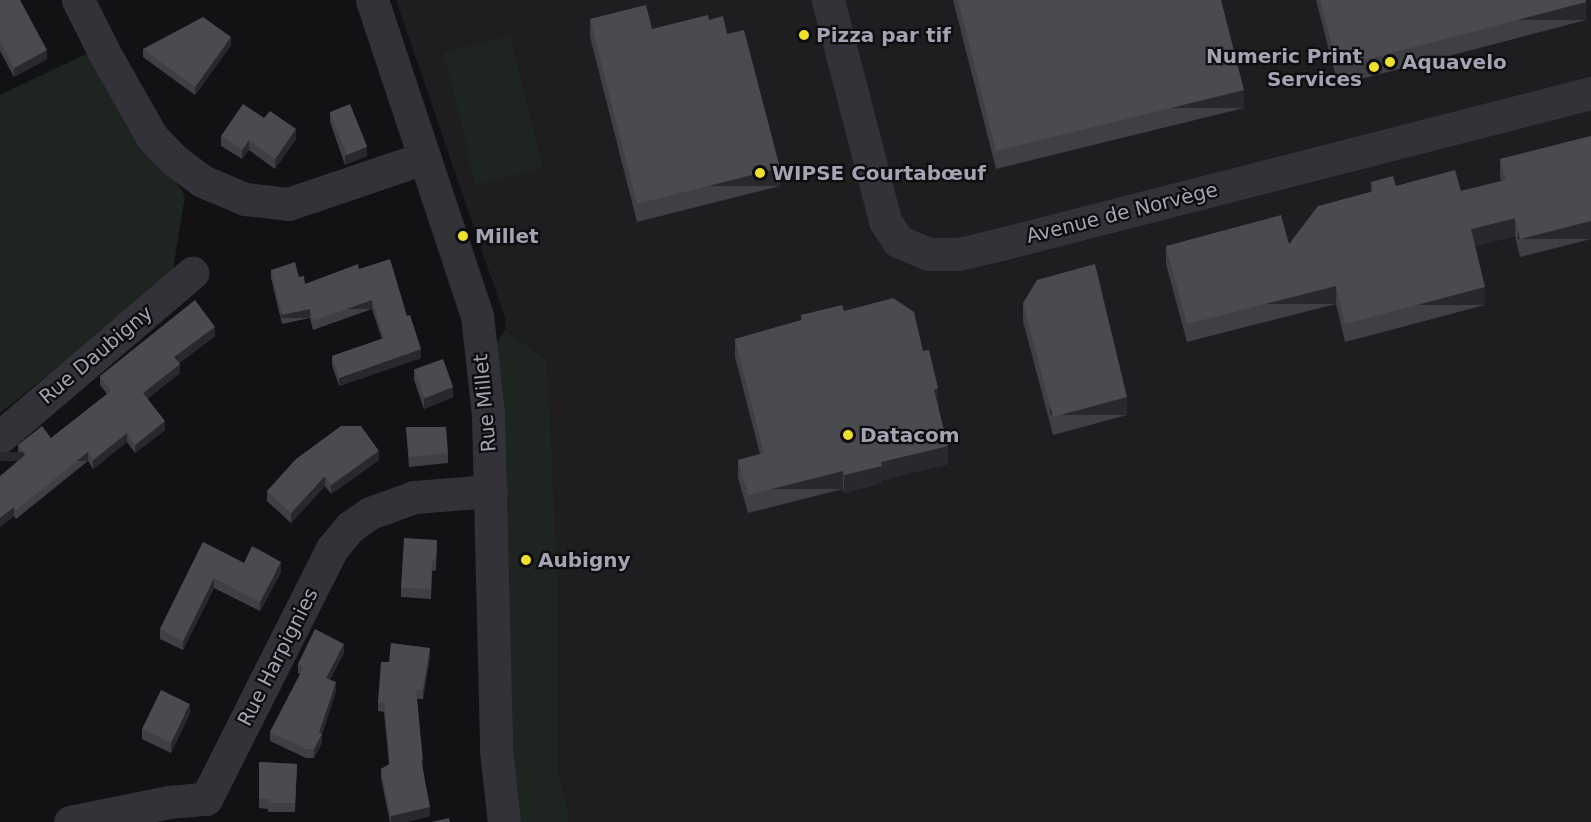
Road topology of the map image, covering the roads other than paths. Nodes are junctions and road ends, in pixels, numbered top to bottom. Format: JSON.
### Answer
{"nodes":[{"id":1,"x":78,"y":0,"type":"edge"},
{"id":2,"x":372,"y":0,"type":"edge"},
{"id":3,"x":828,"y":0,"type":"edge"},
{"id":4,"x":1591,"y":93,"type":"edge"},
{"id":5,"x":424,"y":159,"type":"junction"},
{"id":6,"x":192,"y":273,"type":"dead end"},
{"id":7,"x":1,"y":436,"type":"edge"},
{"id":8,"x":491,"y":491,"type":"junction"},
{"id":9,"x":207,"y":811,"type":"edge"},
{"id":10,"x":70,"y":822,"type":"edge"},
{"id":11,"x":504,"y":822,"type":"edge"}],
"edges":[{"from":1,"to":5,"type":"street"},
{"from":2,"to":5,"type":"street","name":"Rue Millet"},
{"from":3,"to":4,"type":"street","name":"Avenue de Norvège"},
{"from":5,"to":8,"type":"street","name":"Rue Millet"},
{"from":6,"to":7,"type":"street","name":"Rue Daubigny"},
{"from":8,"to":9,"type":"street","name":"Rue Harpignies"},
{"from":8,"to":11,"type":"street","name":"Rue Millet"},
{"from":9,"to":10,"type":"street","name":"Rue Harpignies"}]}
